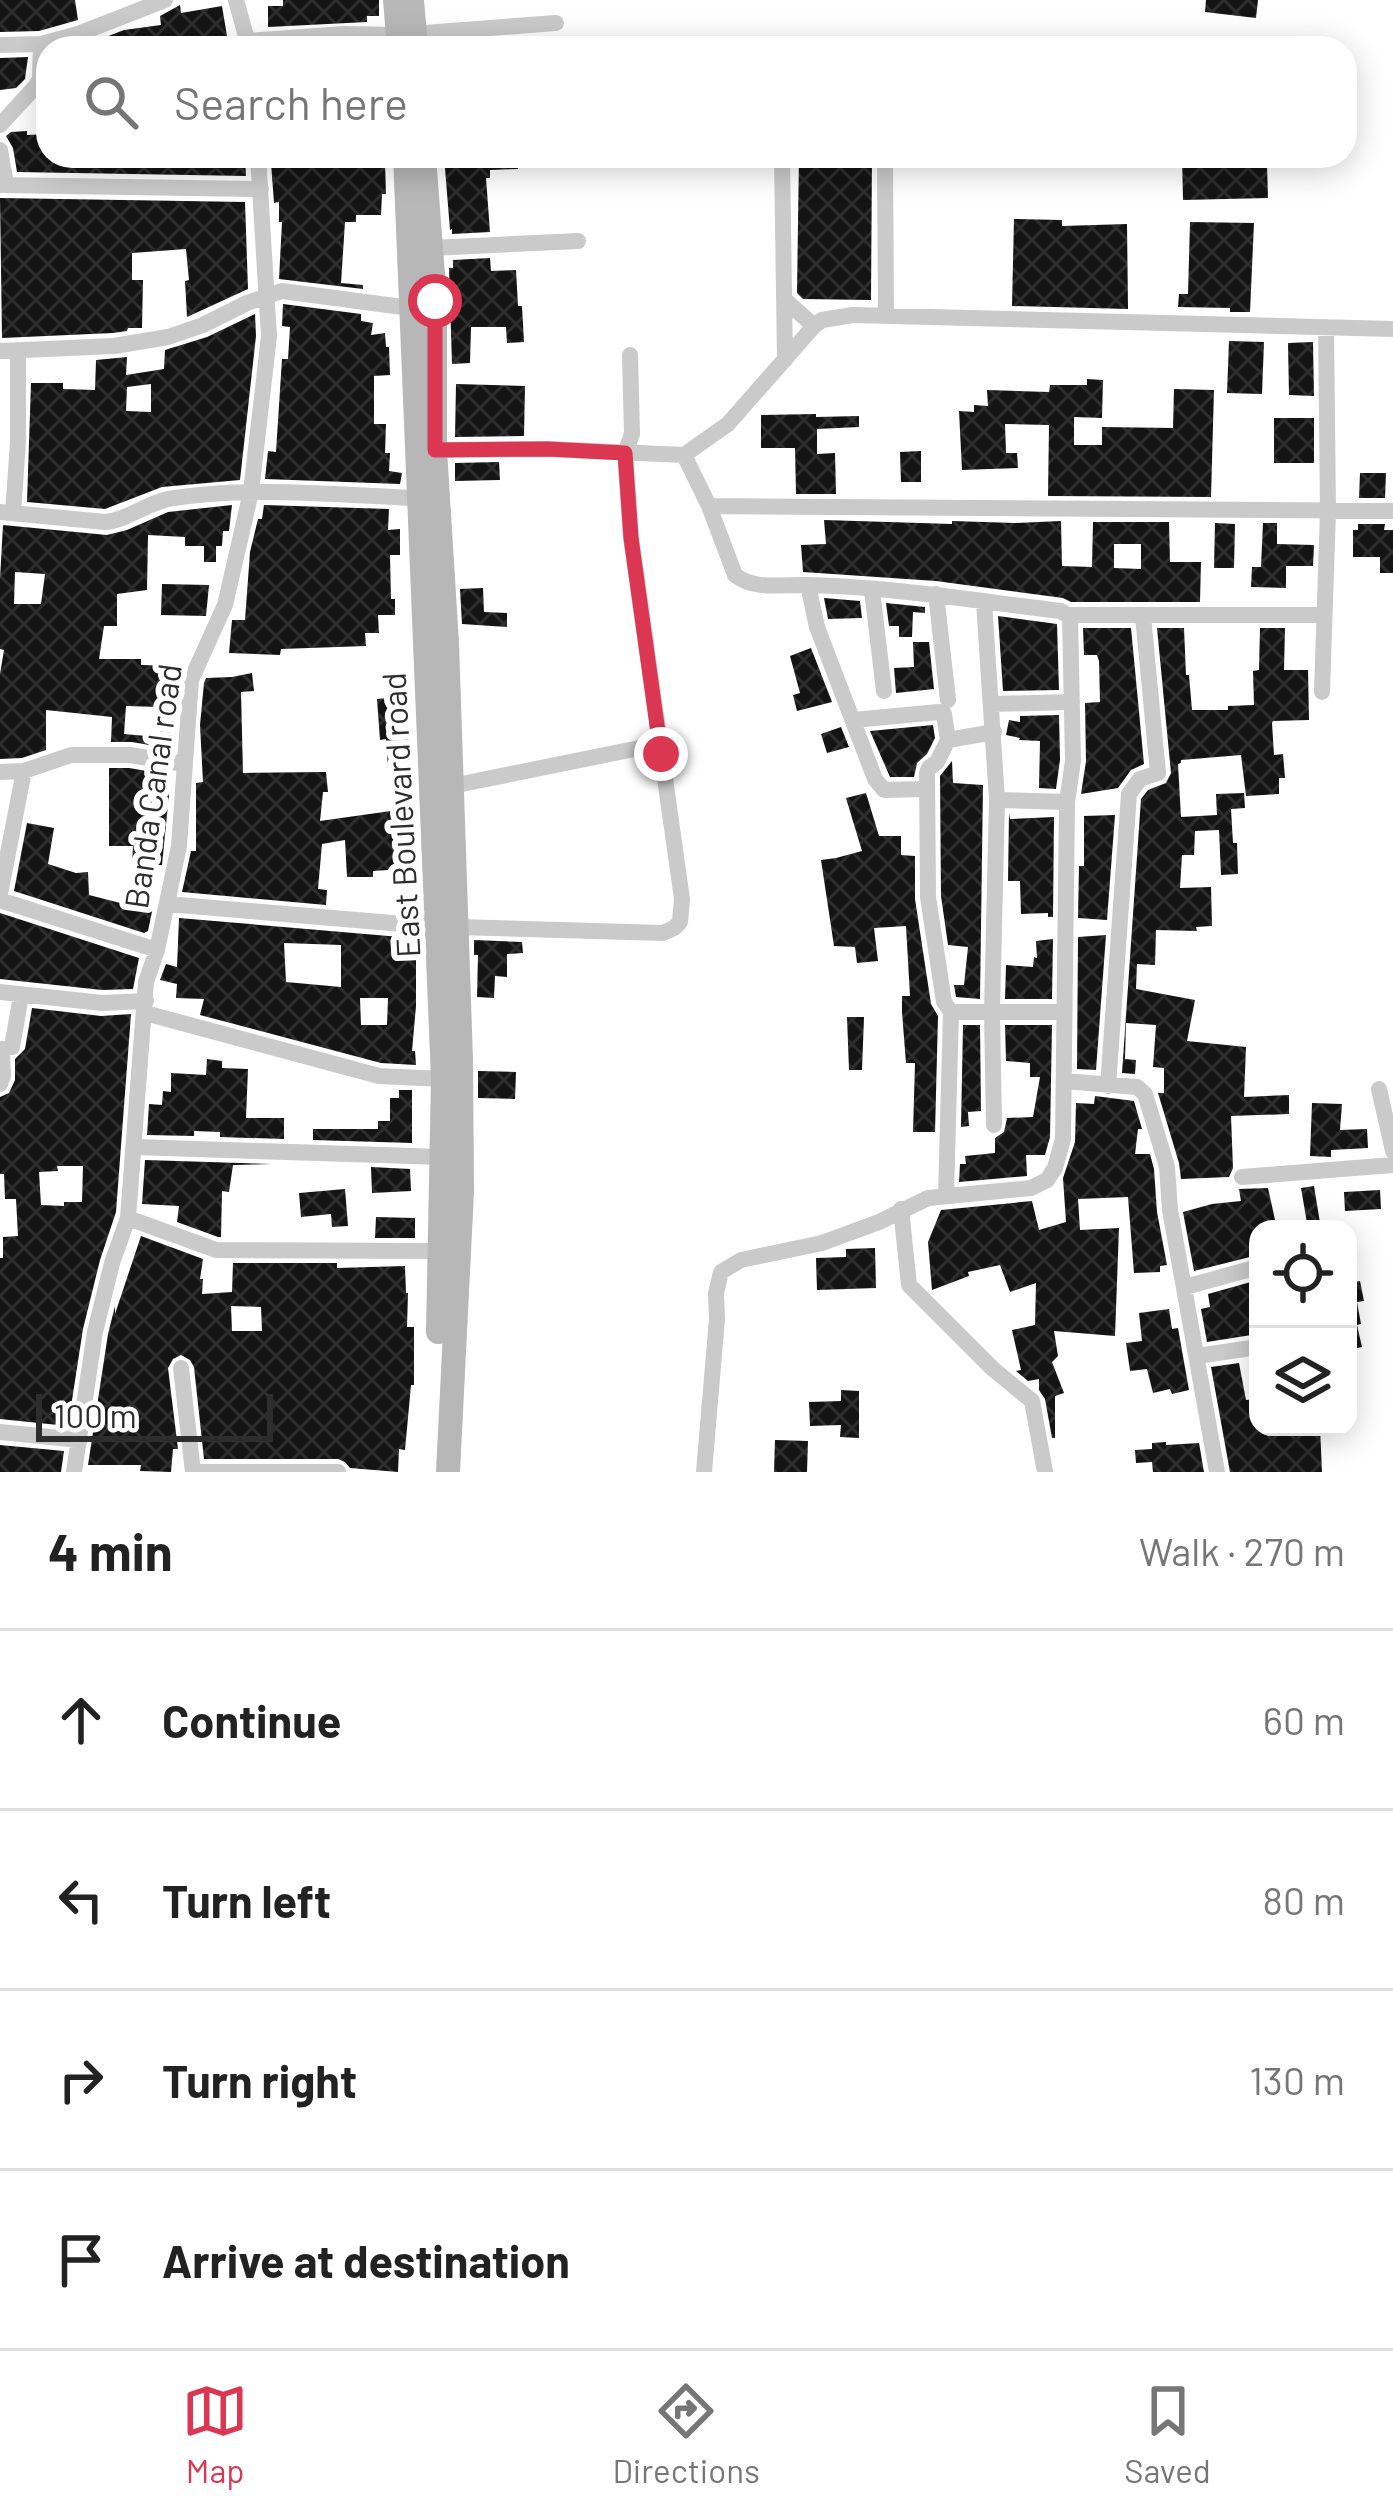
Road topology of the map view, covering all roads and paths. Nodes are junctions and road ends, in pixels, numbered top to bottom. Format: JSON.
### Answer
{"nodes":[{"id":1,"x":165,"y":0,"type":"edge"},
{"id":2,"x":236,"y":0,"type":"edge"},
{"id":3,"x":395,"y":0,"type":"edge"},
{"id":4,"x":412,"y":0,"type":"edge"},
{"id":5,"x":556,"y":23,"type":"dead end"},
{"id":6,"x":71,"y":36,"type":"edge"},
{"id":7,"x":246,"y":36,"type":"edge"},
{"id":8,"x":337,"y":36,"type":"edge"},
{"id":9,"x":371,"y":36,"type":"edge"},
{"id":10,"x":406,"y":36,"type":"edge"},
{"id":11,"x":408,"y":36,"type":"edge"},
{"id":12,"x":448,"y":36,"type":"edge"},
{"id":13,"x":36,"y":44,"type":"edge"},
{"id":14,"x":0,"y":45,"type":"edge"},
{"id":15,"x":36,"y":86,"type":"edge"},
{"id":16,"x":0,"y":124,"type":"edge"},
{"id":17,"x":0,"y":150,"type":"edge"},
{"id":18,"x":259,"y":168,"type":"edge"},
{"id":19,"x":405,"y":168,"type":"edge"},
{"id":20,"x":425,"y":168,"type":"edge"},
{"id":21,"x":782,"y":168,"type":"edge"},
{"id":22,"x":886,"y":168,"type":"edge"},
{"id":23,"x":3,"y":185,"type":"edge"},
{"id":24,"x":261,"y":189,"type":"junction"},
{"id":25,"x":578,"y":242,"type":"dead end"},
{"id":26,"x":431,"y":248,"type":"junction"},
{"id":27,"x":267,"y":298,"type":"junction"},
{"id":28,"x":784,"y":299,"type":"junction"},
{"id":29,"x":410,"y":308,"type":"junction"},
{"id":30,"x":886,"y":316,"type":"junction"},
{"id":31,"x":814,"y":326,"type":"junction"},
{"id":32,"x":1326,"y":328,"type":"junction"},
{"id":33,"x":1393,"y":329,"type":"edge"},
{"id":34,"x":9,"y":351,"type":"edge"},
{"id":35,"x":630,"y":356,"type":"dead end"},
{"id":36,"x":784,"y":360,"type":"junction"},
{"id":37,"x":435,"y":450,"type":"junction"},
{"id":38,"x":625,"y":453,"type":"junction"},
{"id":39,"x":684,"y":455,"type":"junction"},
{"id":40,"x":251,"y":492,"type":"junction"},
{"id":41,"x":417,"y":498,"type":"junction"},
{"id":42,"x":709,"y":506,"type":"junction"},
{"id":43,"x":1328,"y":511,"type":"junction"},
{"id":44,"x":7,"y":512,"type":"edge"},
{"id":45,"x":1393,"y":512,"type":"edge"},
{"id":46,"x":808,"y":585,"type":"junction"},
{"id":47,"x":872,"y":590,"type":"junction"},
{"id":48,"x":936,"y":594,"type":"junction"},
{"id":49,"x":984,"y":602,"type":"junction"},
{"id":50,"x":1069,"y":615,"type":"junction"},
{"id":51,"x":1324,"y":615,"type":"junction"},
{"id":52,"x":1143,"y":616,"type":"junction"},
{"id":53,"x":884,"y":692,"type":"dead end"},
{"id":54,"x":1322,"y":692,"type":"dead end"},
{"id":55,"x":948,"y":700,"type":"dead end"},
{"id":56,"x":1072,"y":702,"type":"junction"},
{"id":57,"x":992,"y":704,"type":"junction"},
{"id":58,"x":853,"y":720,"type":"junction"},
{"id":59,"x":994,"y":732,"type":"junction"},
{"id":60,"x":948,"y":740,"type":"junction"},
{"id":61,"x":659,"y":744,"type":"junction"},
{"id":62,"x":184,"y":764,"type":"junction"},
{"id":63,"x":24,"y":771,"type":"junction"},
{"id":64,"x":0,"y":772,"type":"edge"},
{"id":65,"x":452,"y":786,"type":"junction"},
{"id":66,"x":927,"y":789,"type":"junction"},
{"id":67,"x":997,"y":800,"type":"junction"},
{"id":68,"x":1067,"y":802,"type":"junction"},
{"id":69,"x":0,"y":897,"type":"edge"},
{"id":70,"x":167,"y":904,"type":"junction"},
{"id":71,"x":448,"y":927,"type":"junction"},
{"id":72,"x":157,"y":950,"type":"junction"},
{"id":73,"x":0,"y":992,"type":"edge"},
{"id":74,"x":21,"y":996,"type":"junction"},
{"id":75,"x":146,"y":1007,"type":"junction"},
{"id":76,"x":992,"y":1011,"type":"junction"},
{"id":77,"x":951,"y":1012,"type":"junction"},
{"id":78,"x":1064,"y":1012,"type":"junction"},
{"id":79,"x":443,"y":1079,"type":"junction"},
{"id":80,"x":1064,"y":1081,"type":"junction"},
{"id":81,"x":0,"y":1084,"type":"edge"},
{"id":82,"x":1108,"y":1086,"type":"junction"},
{"id":83,"x":1378,"y":1089,"type":"dead end"},
{"id":84,"x":994,"y":1125,"type":"dead end"},
{"id":85,"x":135,"y":1147,"type":"junction"},
{"id":86,"x":1393,"y":1151,"type":"edge"},
{"id":87,"x":442,"y":1156,"type":"junction"},
{"id":88,"x":1393,"y":1165,"type":"edge"},
{"id":89,"x":1242,"y":1177,"type":"dead end"},
{"id":90,"x":946,"y":1196,"type":"junction"},
{"id":91,"x":901,"y":1209,"type":"junction"},
{"id":92,"x":128,"y":1218,"type":"junction"},
{"id":93,"x":440,"y":1252,"type":"junction"},
{"id":94,"x":1249,"y":1269,"type":"edge"},
{"id":95,"x":1185,"y":1287,"type":"junction"},
{"id":96,"x":1249,"y":1348,"type":"edge"},
{"id":97,"x":1197,"y":1356,"type":"junction"},
{"id":98,"x":181,"y":1368,"type":"dead end"},
{"id":99,"x":0,"y":1432,"type":"edge"},
{"id":100,"x":80,"y":1440,"type":"junction"},
{"id":101,"x":74,"y":1472,"type":"edge"},
{"id":102,"x":193,"y":1472,"type":"edge"},
{"id":103,"x":338,"y":1472,"type":"edge"},
{"id":104,"x":434,"y":1472,"type":"edge"},
{"id":105,"x":448,"y":1472,"type":"edge"},
{"id":106,"x":704,"y":1472,"type":"edge"},
{"id":107,"x":1045,"y":1472,"type":"edge"},
{"id":108,"x":1217,"y":1472,"type":"edge"}],
"edges":[{"from":1,"to":6,"type":"street"},
{"from":2,"to":7,"type":"street"},
{"from":3,"to":10,"type":"main road"},
{"from":4,"to":11,"type":"main road"},
{"from":5,"to":12,"type":"street"},
{"from":8,"to":9,"type":"street"},
{"from":13,"to":14,"type":"street"},
{"from":15,"to":16,"type":"street"},
{"from":17,"to":23,"type":"street"},
{"from":18,"to":24,"type":"street","name":"Banda Canal road"},
{"from":19,"to":29,"type":"main road","name":"East Boulevard road"},
{"from":20,"to":26,"type":"main road"},
{"from":21,"to":28,"type":"street"},
{"from":22,"to":30,"type":"street"},
{"from":23,"to":24,"type":"street"},
{"from":24,"to":27,"type":"street","name":"Banda Canal road"},
{"from":25,"to":26,"type":"street"},
{"from":26,"to":37,"type":"main road"},
{"from":27,"to":29,"type":"street"},
{"from":27,"to":34,"type":"street"},
{"from":27,"to":40,"type":"street","name":"Banda Canal road"},
{"from":28,"to":31,"type":"street"},
{"from":28,"to":36,"type":"street"},
{"from":29,"to":41,"type":"main road","name":"East Boulevard road"},
{"from":30,"to":31,"type":"street"},
{"from":30,"to":32,"type":"street"},
{"from":31,"to":36,"type":"street"},
{"from":32,"to":33,"type":"street"},
{"from":32,"to":43,"type":"street"},
{"from":34,"to":44,"type":"street"},
{"from":35,"to":38,"type":"street"},
{"from":36,"to":39,"type":"street"},
{"from":37,"to":38,"type":"street"},
{"from":37,"to":65,"type":"main road"},
{"from":38,"to":39,"type":"street"},
{"from":38,"to":61,"type":"street"},
{"from":39,"to":42,"type":"street"},
{"from":40,"to":41,"type":"street"},
{"from":40,"to":44,"type":"street"},
{"from":40,"to":62,"type":"street","name":"Banda Canal road"},
{"from":41,"to":71,"type":"main road","name":"East Boulevard road"},
{"from":42,"to":43,"type":"street"},
{"from":42,"to":46,"type":"street"},
{"from":43,"to":45,"type":"street"},
{"from":43,"to":51,"type":"street"},
{"from":46,"to":47,"type":"street"},
{"from":46,"to":58,"type":"street"},
{"from":47,"to":48,"type":"street"},
{"from":47,"to":53,"type":"street"},
{"from":48,"to":49,"type":"street"},
{"from":48,"to":55,"type":"street"},
{"from":49,"to":50,"type":"street"},
{"from":49,"to":57,"type":"street"},
{"from":50,"to":52,"type":"street"},
{"from":50,"to":56,"type":"street"},
{"from":51,"to":52,"type":"street"},
{"from":51,"to":54,"type":"street"},
{"from":52,"to":82,"type":"street"},
{"from":56,"to":57,"type":"street"},
{"from":56,"to":68,"type":"street"},
{"from":57,"to":59,"type":"street"},
{"from":58,"to":60,"type":"street"},
{"from":58,"to":66,"type":"street"},
{"from":59,"to":60,"type":"street"},
{"from":59,"to":67,"type":"street"},
{"from":60,"to":66,"type":"street"},
{"from":61,"to":65,"type":"street"},
{"from":61,"to":71,"type":"street"},
{"from":62,"to":63,"type":"street"},
{"from":62,"to":70,"type":"street","name":"Banda Canal road"},
{"from":63,"to":64,"type":"street"},
{"from":63,"to":69,"type":"street"},
{"from":65,"to":71,"type":"main road"},
{"from":66,"to":77,"type":"street"},
{"from":67,"to":68,"type":"street"},
{"from":67,"to":76,"type":"street"},
{"from":68,"to":78,"type":"street"},
{"from":69,"to":72,"type":"street"},
{"from":70,"to":71,"type":"street"},
{"from":70,"to":72,"type":"street","name":"Banda Canal road"},
{"from":71,"to":79,"type":"main road","name":"East Boulevard road"},
{"from":71,"to":105,"type":"main road"},
{"from":72,"to":75,"type":"street","name":"Banda Canal road"},
{"from":73,"to":74,"type":"street"},
{"from":74,"to":75,"type":"street"},
{"from":74,"to":81,"type":"street"},
{"from":75,"to":79,"type":"street"},
{"from":75,"to":85,"type":"street","name":"Banda Canal road"},
{"from":76,"to":77,"type":"street"},
{"from":76,"to":78,"type":"street"},
{"from":76,"to":84,"type":"street"},
{"from":77,"to":90,"type":"street"},
{"from":78,"to":80,"type":"street"},
{"from":79,"to":87,"type":"main road","name":"East Boulevard road"},
{"from":80,"to":82,"type":"street"},
{"from":80,"to":90,"type":"street"},
{"from":82,"to":95,"type":"street"},
{"from":83,"to":86,"type":"street"},
{"from":85,"to":87,"type":"street"},
{"from":85,"to":92,"type":"street","name":"Banda Canal road"},
{"from":87,"to":93,"type":"main road","name":"East Boulevard road"},
{"from":88,"to":89,"type":"street"},
{"from":90,"to":91,"type":"street"},
{"from":91,"to":106,"type":"street"},
{"from":91,"to":107,"type":"street"},
{"from":92,"to":93,"type":"street"},
{"from":92,"to":100,"type":"street","name":"Banda Canal road"},
{"from":93,"to":104,"type":"main road","name":"East Boulevard road"},
{"from":94,"to":95,"type":"street"},
{"from":95,"to":97,"type":"street"},
{"from":96,"to":97,"type":"street"},
{"from":97,"to":108,"type":"street"},
{"from":98,"to":102,"type":"street"},
{"from":99,"to":100,"type":"street"},
{"from":100,"to":101,"type":"street","name":"Banda Canal road"},
{"from":102,"to":103,"type":"street"}]}
